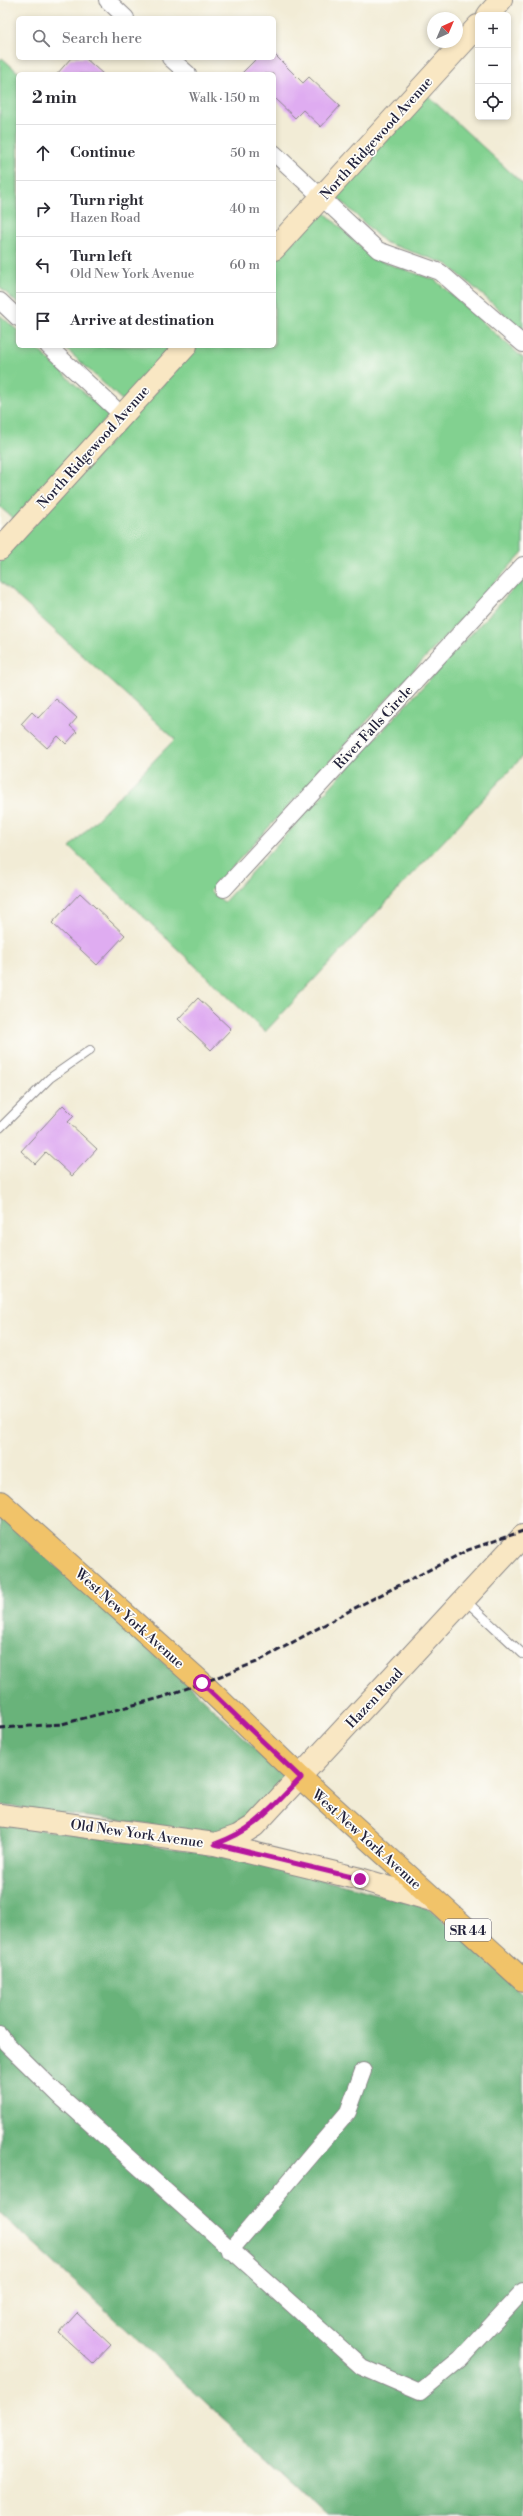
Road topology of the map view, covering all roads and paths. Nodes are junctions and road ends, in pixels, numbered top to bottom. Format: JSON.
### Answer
{"nodes":[{"id":1,"x":107,"y":0,"type":"edge"},
{"id":2,"x":502,"y":0,"type":"edge"},
{"id":3,"x":491,"y":12,"type":"edge"},
{"id":4,"x":124,"y":16,"type":"edge"},
{"id":5,"x":475,"y":29,"type":"edge"},
{"id":6,"x":172,"y":60,"type":"edge"},
{"id":7,"x":186,"y":72,"type":"edge"},
{"id":8,"x":276,"y":155,"type":"edge"},
{"id":9,"x":322,"y":197,"type":"junction"},
{"id":10,"x":276,"y":247,"type":"edge"},
{"id":11,"x":0,"y":301,"type":"edge"},
{"id":12,"x":16,"y":316,"type":"edge"},
{"id":13,"x":523,"y":344,"type":"edge"},
{"id":14,"x":50,"y":348,"type":"edge"},
{"id":15,"x":184,"y":348,"type":"edge"},
{"id":16,"x":122,"y":415,"type":"junction"},
{"id":17,"x":0,"y":549,"type":"edge"},
{"id":18,"x":523,"y":565,"type":"edge"},
{"id":19,"x":224,"y":889,"type":"dead end"},
{"id":20,"x":90,"y":1050,"type":"dead end"},
{"id":21,"x":0,"y":1128,"type":"edge"},
{"id":22,"x":0,"y":1502,"type":"edge"},
{"id":23,"x":523,"y":1536,"type":"edge"},
{"id":24,"x":464,"y":1600,"type":"junction"},
{"id":25,"x":523,"y":1654,"type":"edge"},
{"id":26,"x":301,"y":1778,"type":"junction"},
{"id":27,"x":0,"y":1814,"type":"edge"},
{"id":28,"x":215,"y":1844,"type":"junction"},
{"id":29,"x":435,"y":1901,"type":"junction"},
{"id":30,"x":523,"y":1980,"type":"edge"},
{"id":31,"x":0,"y":2035,"type":"edge"},
{"id":32,"x":363,"y":2071,"type":"dead end"},
{"id":33,"x":230,"y":2251,"type":"junction"},
{"id":34,"x":523,"y":2291,"type":"edge"}],
"edges":[{"from":1,"to":4,"type":"street"},
{"from":2,"to":3,"type":"street"},
{"from":5,"to":9,"type":"street","name":"North Ridgewood Avenue"},
{"from":6,"to":7,"type":"street"},
{"from":8,"to":9,"type":"street"},
{"from":9,"to":10,"type":"street","name":"North Ridgewood Avenue"},
{"from":9,"to":13,"type":"street"},
{"from":11,"to":12,"type":"street"},
{"from":14,"to":16,"type":"street"},
{"from":15,"to":16,"type":"street","name":"North Ridgewood Avenue"},
{"from":16,"to":17,"type":"street","name":"North Ridgewood Avenue"},
{"from":18,"to":19,"type":"street","name":"River Falls Circle"},
{"from":20,"to":21,"type":"lane"},
{"from":22,"to":26,"type":"main road","name":"West New York Avenue","number":"SR 44"},
{"from":23,"to":24,"type":"street","name":"Hazen Road"},
{"from":24,"to":25,"type":"lane"},
{"from":24,"to":26,"type":"street","name":"Hazen Road"},
{"from":26,"to":28,"type":"street","name":"Hazen Road"},
{"from":26,"to":29,"type":"main road","name":"West New York Avenue","number":"SR 44"},
{"from":27,"to":28,"type":"street","name":"Old New York Avenue"},
{"from":28,"to":29,"type":"street","name":"Old New York Avenue"},
{"from":29,"to":30,"type":"main road","name":"West New York Avenue","number":"SR 44"},
{"from":31,"to":33,"type":"street"},
{"from":32,"to":33,"type":"street"},
{"from":33,"to":34,"type":"street"}]}
